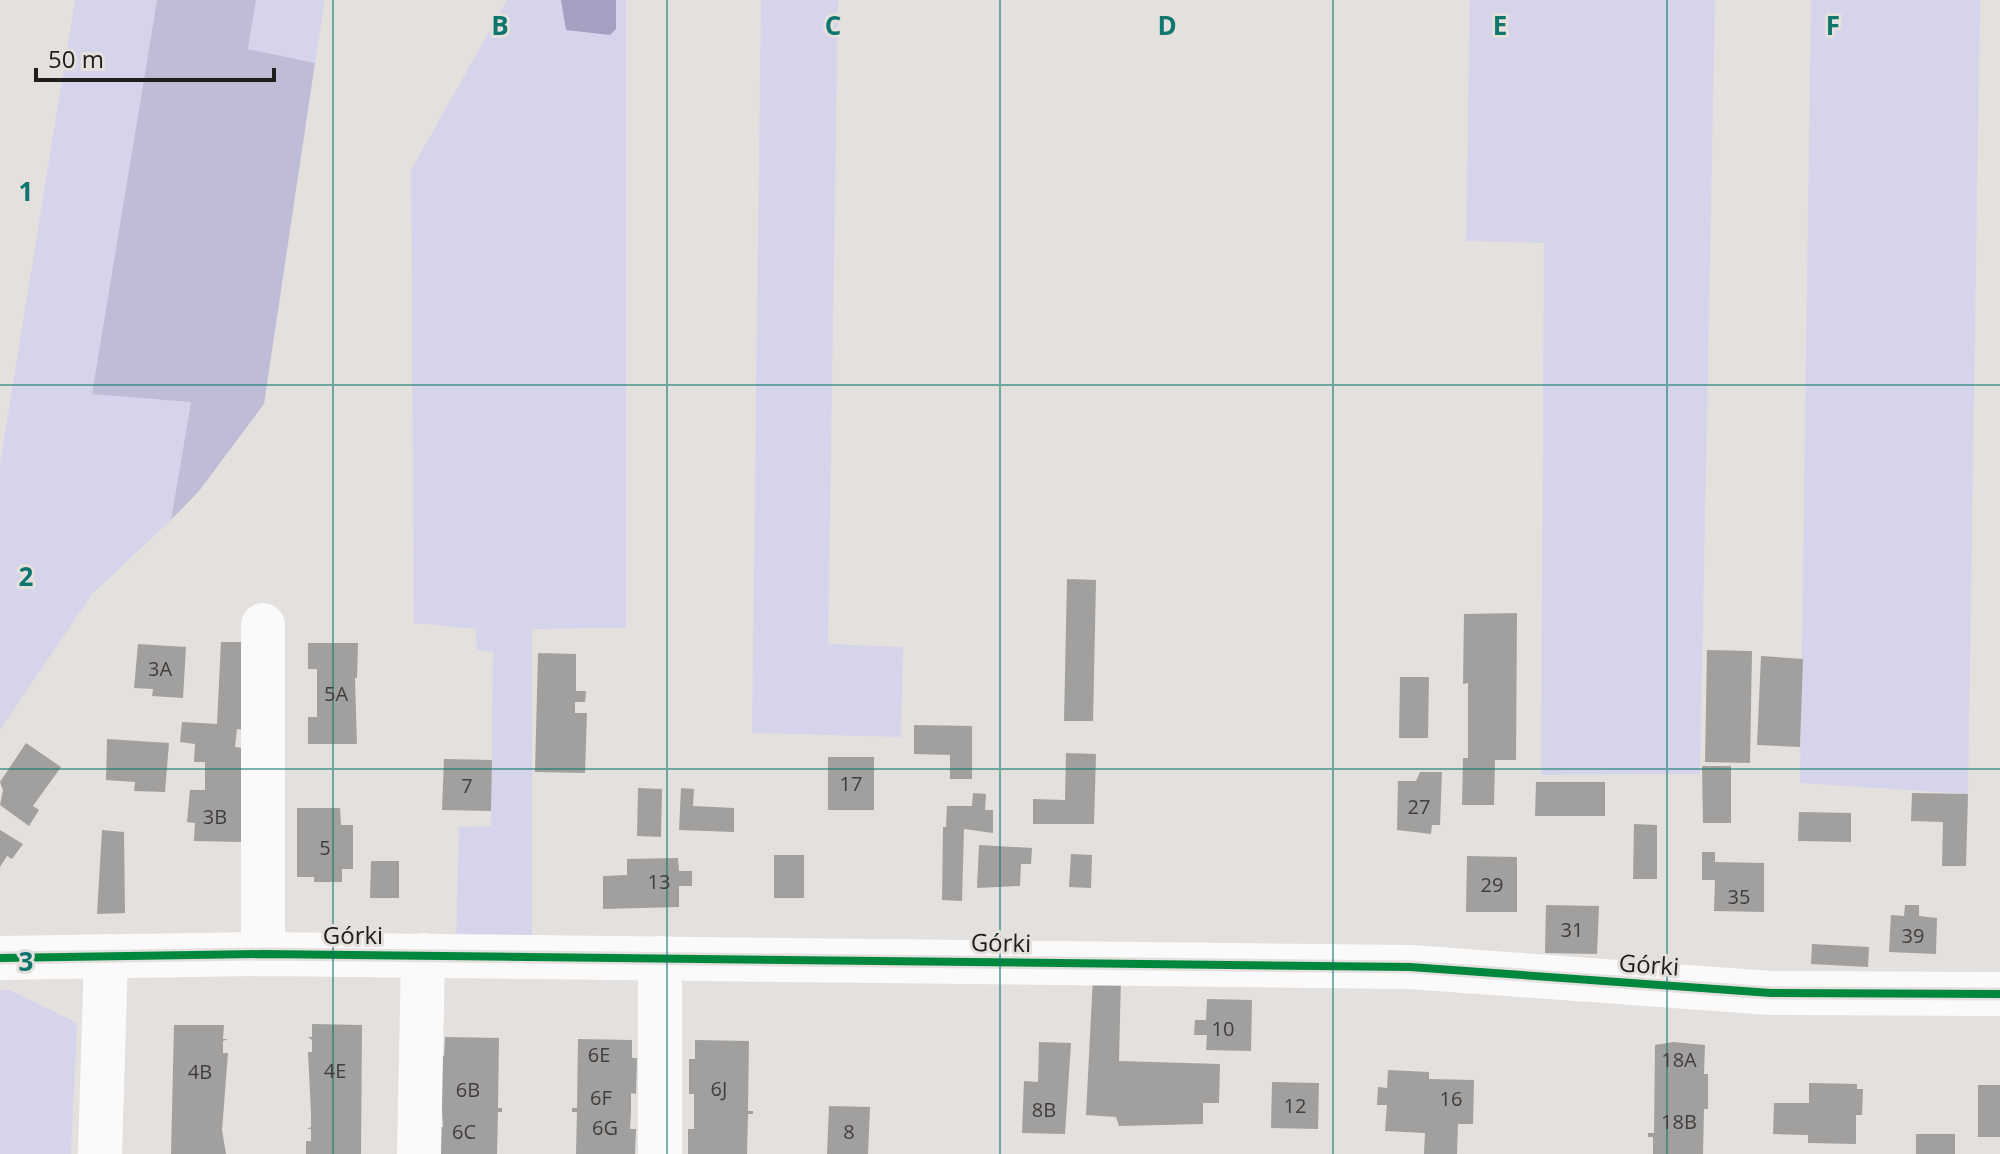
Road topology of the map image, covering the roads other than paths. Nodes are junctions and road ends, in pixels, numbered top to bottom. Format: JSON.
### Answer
{"nodes":[{"id":1,"x":263,"y":625,"type":"dead end"},
{"id":2,"x":263,"y":954,"type":"junction"},
{"id":3,"x":423,"y":955,"type":"junction"},
{"id":4,"x":106,"y":956,"type":"junction"},
{"id":5,"x":0,"y":958,"type":"edge"},
{"id":6,"x":660,"y":958,"type":"junction"},
{"id":7,"x":2000,"y":994,"type":"edge"},
{"id":8,"x":100,"y":1154,"type":"edge"},
{"id":9,"x":419,"y":1154,"type":"edge"},
{"id":10,"x":660,"y":1154,"type":"edge"}],
"edges":[{"from":1,"to":2,"type":"street"},
{"from":2,"to":3,"type":"street","name":"Górki"},
{"from":2,"to":4,"type":"street","name":"Górki"},
{"from":3,"to":6,"type":"street","name":"Górki"},
{"from":3,"to":9,"type":"street"},
{"from":4,"to":5,"type":"street","name":"Górki"},
{"from":4,"to":8,"type":"street"},
{"from":6,"to":7,"type":"street","name":"Górki"},
{"from":6,"to":10,"type":"street"}]}
